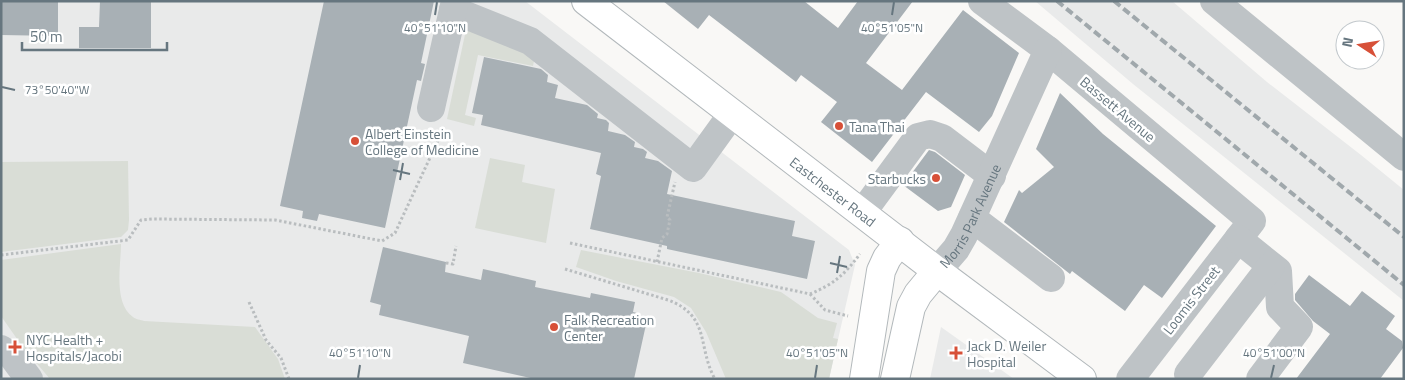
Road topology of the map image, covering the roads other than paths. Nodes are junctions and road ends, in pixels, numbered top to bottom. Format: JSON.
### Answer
{"nodes":[{"id":1,"x":586,"y":1,"type":"edge"},
{"id":2,"x":982,"y":1,"type":"edge"},
{"id":3,"x":1218,"y":3,"type":"edge"},
{"id":4,"x":454,"y":6,"type":"edge"},
{"id":5,"x":1048,"y":50,"type":"junction"},
{"id":6,"x":431,"y":108,"type":"dead end"},
{"id":7,"x":732,"y":114,"type":"junction"},
{"id":8,"x":1404,"y":157,"type":"edge"},
{"id":9,"x":992,"y":176,"type":"junction"},
{"id":10,"x":862,"y":213,"type":"junction"},
{"id":11,"x":972,"y":218,"type":"junction"},
{"id":12,"x":1245,"y":230,"type":"junction"},
{"id":13,"x":900,"y":242,"type":"junction"},
{"id":14,"x":1271,"y":266,"type":"junction"},
{"id":15,"x":938,"y":271,"type":"junction"},
{"id":16,"x":1051,"y":278,"type":"dead end"},
{"id":17,"x":1,"y":349,"type":"edge"},
{"id":18,"x":1188,"y":374,"type":"dead end"},
{"id":19,"x":29,"y":379,"type":"edge"},
{"id":20,"x":864,"y":379,"type":"edge"},
{"id":21,"x":895,"y":379,"type":"edge"},
{"id":22,"x":1082,"y":379,"type":"edge"},
{"id":23,"x":1130,"y":379,"type":"edge"},
{"id":24,"x":1260,"y":379,"type":"edge"}],
"edges":[{"from":1,"to":7,"type":"main road","name":"Eastchester Road"},
{"from":2,"to":5,"type":"street","name":"Bassett Avenue"},
{"from":3,"to":8,"type":"street"},
{"from":4,"to":6,"type":"street"},
{"from":4,"to":7,"type":"street"},
{"from":5,"to":9,"type":"street","name":"Morris Park Avenue"},
{"from":5,"to":12,"type":"street","name":"Bassett Avenue"},
{"from":7,"to":10,"type":"main road","name":"Eastchester Road"},
{"from":9,"to":10,"type":"street"},
{"from":9,"to":11,"type":"street","name":"Morris Park Avenue"},
{"from":10,"to":13,"type":"main road","name":"Eastchester Road"},
{"from":11,"to":15,"type":"street","name":"Morris Park Avenue"},
{"from":11,"to":16,"type":"street"},
{"from":12,"to":14,"type":"street","name":"Bassett Avenue"},
{"from":12,"to":23,"type":"street","name":"Loomis Street"},
{"from":13,"to":15,"type":"main road","name":"Eastchester Road"},
{"from":13,"to":20,"type":"main road"},
{"from":14,"to":18,"type":"street"},
{"from":14,"to":24,"type":"street"},
{"from":15,"to":21,"type":"main road","name":"Morris Park Avenue"},
{"from":15,"to":22,"type":"main road","name":"Eastchester Road"},
{"from":17,"to":19,"type":"street"}]}
